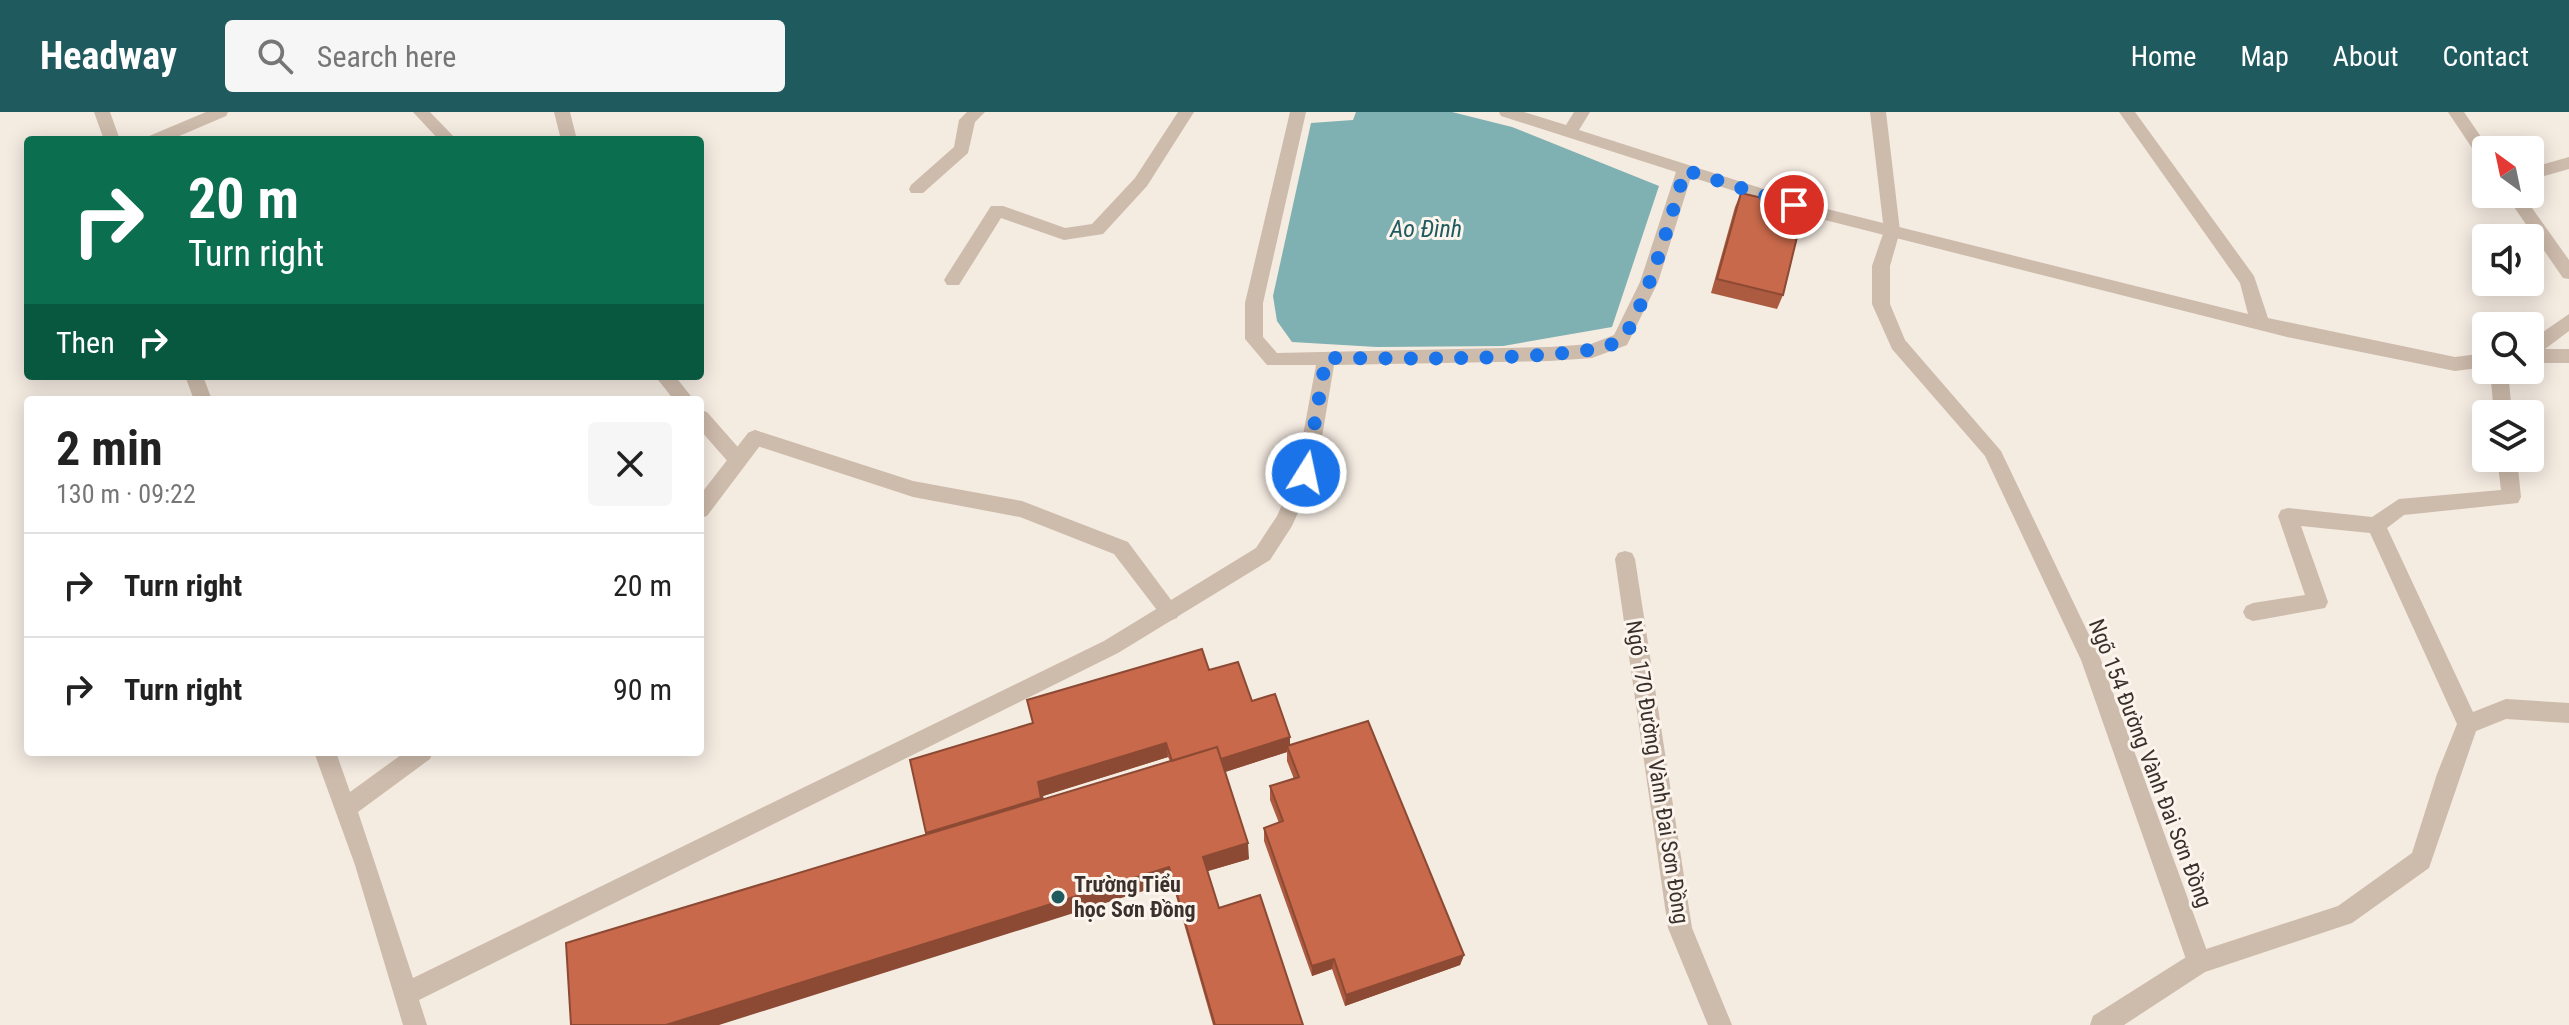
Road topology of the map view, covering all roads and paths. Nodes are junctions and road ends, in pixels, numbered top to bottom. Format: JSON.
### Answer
{"nodes":[{"id":1,"x":102,"y":112,"type":"edge"},
{"id":2,"x":220,"y":112,"type":"edge"},
{"id":3,"x":421,"y":112,"type":"edge"},
{"id":4,"x":562,"y":112,"type":"edge"},
{"id":5,"x":977,"y":112,"type":"edge"},
{"id":6,"x":1186,"y":112,"type":"edge"},
{"id":7,"x":1298,"y":112,"type":"edge"},
{"id":8,"x":1507,"y":112,"type":"edge"},
{"id":9,"x":1582,"y":112,"type":"edge"},
{"id":10,"x":1878,"y":112,"type":"edge"},
{"id":11,"x":2127,"y":112,"type":"edge"},
{"id":12,"x":2456,"y":112,"type":"edge"},
{"id":13,"x":1570,"y":132,"type":"junction"},
{"id":14,"x":111,"y":136,"type":"edge"},
{"id":15,"x":164,"y":136,"type":"edge"},
{"id":16,"x":445,"y":136,"type":"edge"},
{"id":17,"x":568,"y":136,"type":"edge"},
{"id":18,"x":2472,"y":136,"type":"edge"},
{"id":19,"x":2569,"y":163,"type":"edge"},
{"id":20,"x":1685,"y":170,"type":"junction"},
{"id":21,"x":2544,"y":170,"type":"edge"},
{"id":22,"x":917,"y":189,"type":"dead end"},
{"id":23,"x":2523,"y":208,"type":"edge"},
{"id":24,"x":1892,"y":231,"type":"junction"},
{"id":25,"x":2569,"y":273,"type":"edge"},
{"id":26,"x":953,"y":280,"type":"dead end"},
{"id":27,"x":2569,"y":321,"type":"edge"},
{"id":28,"x":2260,"y":323,"type":"junction"},
{"id":29,"x":2544,"y":342,"type":"edge"},
{"id":30,"x":2544,"y":355,"type":"edge"},
{"id":31,"x":2569,"y":356,"type":"edge"},
{"id":32,"x":1326,"y":358,"type":"junction"},
{"id":33,"x":2472,"y":362,"type":"edge"},
{"id":34,"x":668,"y":380,"type":"edge"},
{"id":35,"x":682,"y":396,"type":"edge"},
{"id":36,"x":704,"y":422,"type":"edge"},
{"id":37,"x":737,"y":459,"type":"junction"},
{"id":38,"x":2508,"y":472,"type":"edge"},
{"id":39,"x":704,"y":504,"type":"edge"},
{"id":40,"x":2376,"y":526,"type":"junction"},
{"id":41,"x":1625,"y":559,"type":"dead end"},
{"id":42,"x":1170,"y":612,"type":"junction"},
{"id":43,"x":2253,"y":612,"type":"dead end"},
{"id":44,"x":2569,"y":713,"type":"edge"},
{"id":45,"x":2468,"y":724,"type":"junction"},
{"id":46,"x":326,"y":756,"type":"edge"},
{"id":47,"x":417,"y":756,"type":"edge"},
{"id":48,"x":345,"y":809,"type":"junction"},
{"id":49,"x":2199,"y":962,"type":"junction"},
{"id":50,"x":406,"y":994,"type":"junction"},
{"id":51,"x":415,"y":1025,"type":"edge"},
{"id":52,"x":1720,"y":1025,"type":"edge"},
{"id":53,"x":2102,"y":1025,"type":"edge"}],
"edges":[{"from":1,"to":14,"type":"street"},
{"from":2,"to":15,"type":"street"},
{"from":3,"to":16,"type":"street"},
{"from":4,"to":17,"type":"street"},
{"from":5,"to":22,"type":"street"},
{"from":6,"to":26,"type":"street"},
{"from":7,"to":32,"type":"street"},
{"from":8,"to":13,"type":"street"},
{"from":9,"to":13,"type":"street"},
{"from":10,"to":24,"type":"street"},
{"from":11,"to":28,"type":"street"},
{"from":12,"to":18,"type":"street"},
{"from":13,"to":20,"type":"street"},
{"from":19,"to":21,"type":"street"},
{"from":20,"to":24,"type":"street"},
{"from":20,"to":32,"type":"street"},
{"from":23,"to":25,"type":"street"},
{"from":24,"to":28,"type":"street"},
{"from":24,"to":49,"type":"street","name":"Ngõ 154 Đường Vành Đai Sơn Đồng"},
{"from":27,"to":29,"type":"street"},
{"from":28,"to":33,"type":"street"},
{"from":30,"to":31,"type":"street"},
{"from":32,"to":42,"type":"street"},
{"from":34,"to":35,"type":"street"},
{"from":36,"to":37,"type":"street"},
{"from":37,"to":39,"type":"street"},
{"from":37,"to":42,"type":"street"},
{"from":38,"to":40,"type":"street"},
{"from":40,"to":43,"type":"street"},
{"from":40,"to":45,"type":"street"},
{"from":41,"to":52,"type":"street","name":"Ngõ 170 Đường Vành Đai Sơn Đồng"},
{"from":42,"to":50,"type":"street"},
{"from":44,"to":45,"type":"street"},
{"from":45,"to":49,"type":"street"},
{"from":46,"to":48,"type":"street"},
{"from":47,"to":48,"type":"street"},
{"from":48,"to":50,"type":"street"},
{"from":49,"to":53,"type":"street"},
{"from":50,"to":51,"type":"street"}]}
